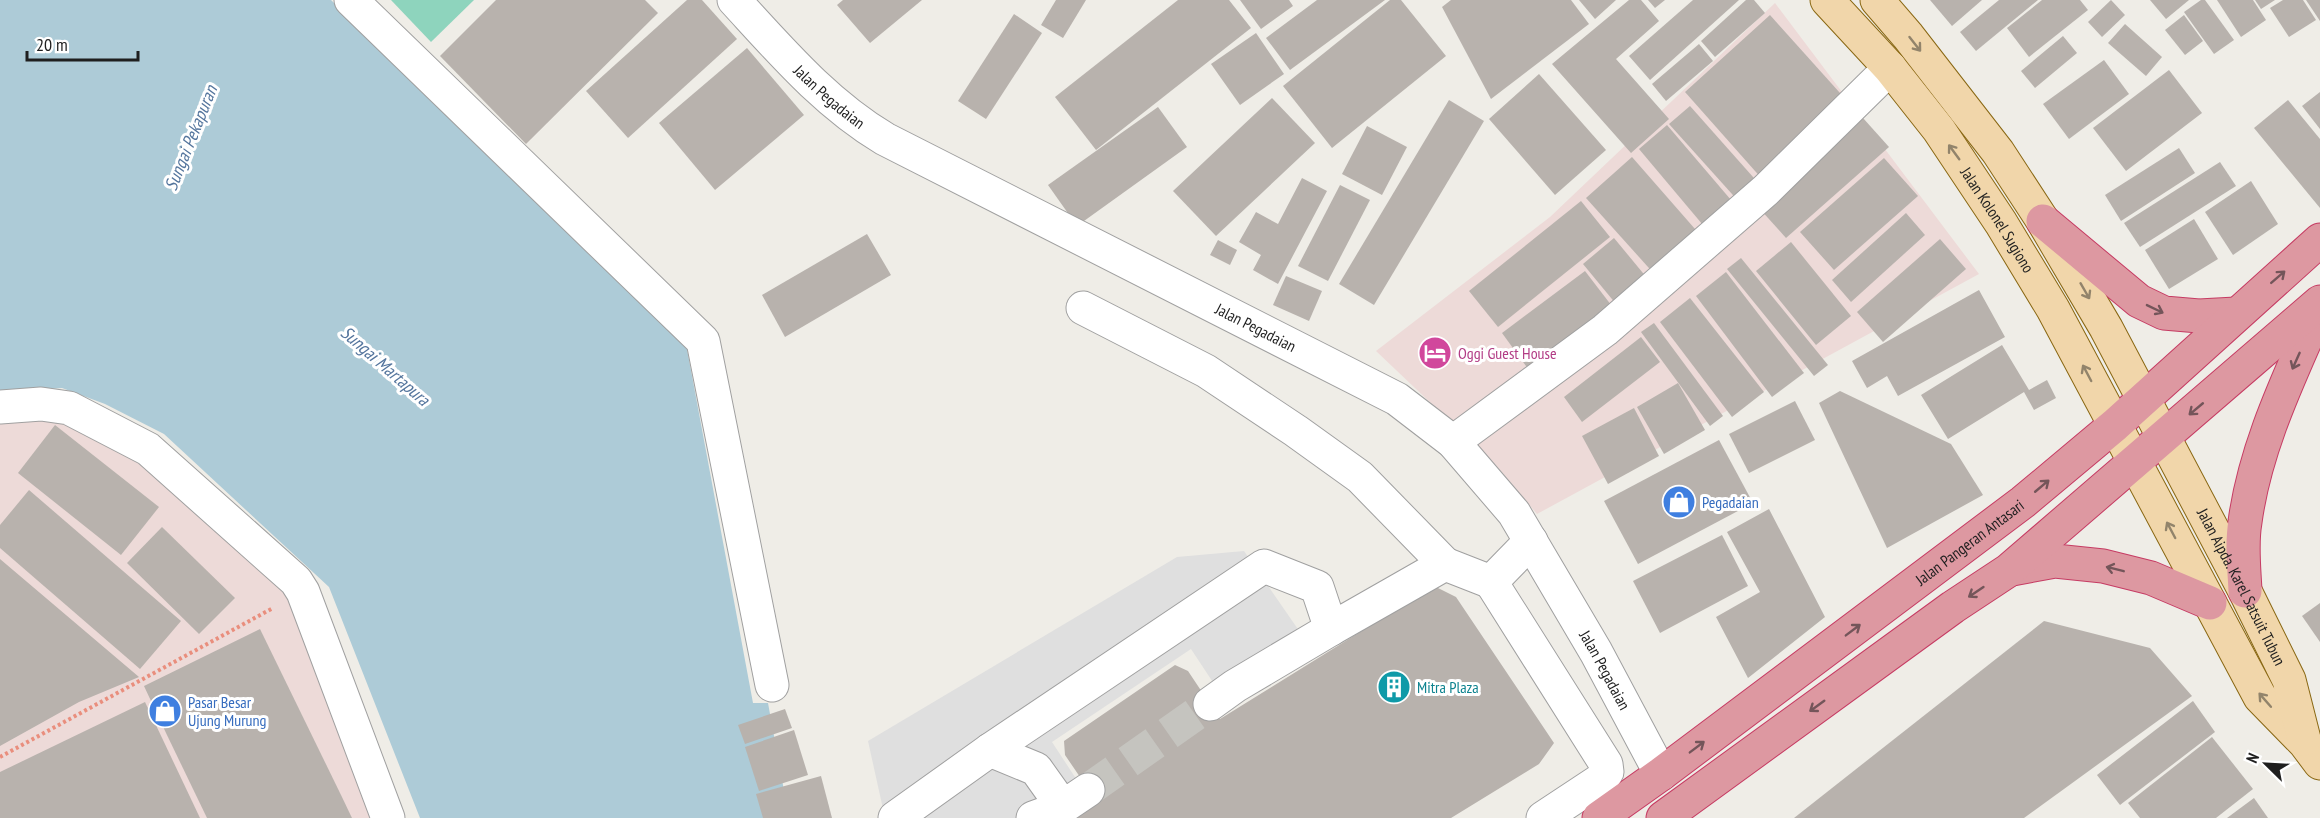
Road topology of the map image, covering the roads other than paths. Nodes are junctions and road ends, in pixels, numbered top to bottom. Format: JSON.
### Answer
{"nodes":[{"id":1,"x":351,"y":0,"type":"edge"},
{"id":2,"x":734,"y":0,"type":"edge"},
{"id":3,"x":1827,"y":0,"type":"edge"},
{"id":4,"x":1886,"y":3,"type":"edge"},
{"id":5,"x":1890,"y":68,"type":"junction"},
{"id":6,"x":2043,"y":221,"type":"junction"},
{"id":7,"x":2320,"y":240,"type":"edge"},
{"id":8,"x":2320,"y":302,"type":"edge"},
{"id":9,"x":2320,"y":307,"type":"edge"},
{"id":10,"x":1083,"y":308,"type":"dead end"},
{"id":11,"x":2236,"y":314,"type":"junction"},
{"id":12,"x":2144,"y":398,"type":"junction"},
{"id":13,"x":0,"y":408,"type":"edge"},
{"id":14,"x":2115,"y":425,"type":"junction"},
{"id":15,"x":2164,"y":437,"type":"junction"},
{"id":16,"x":1453,"y":442,"type":"junction"},
{"id":17,"x":2134,"y":462,"type":"junction"},
{"id":18,"x":1532,"y":541,"type":"junction"},
{"id":19,"x":1445,"y":564,"type":"junction"},
{"id":20,"x":2009,"y":570,"type":"junction"},
{"id":21,"x":1491,"y":582,"type":"junction"},
{"id":22,"x":2245,"y":591,"type":"junction"},
{"id":23,"x":2210,"y":603,"type":"junction"},
{"id":24,"x":1331,"y":629,"type":"junction"},
{"id":25,"x":772,"y":685,"type":"dead end"},
{"id":26,"x":1210,"y":704,"type":"tunnel mouth"},
{"id":27,"x":990,"y":750,"type":"junction"},
{"id":28,"x":2313,"y":753,"type":"edge"},
{"id":29,"x":1661,"y":774,"type":"junction"},
{"id":30,"x":1596,"y":807,"type":"edge"},
{"id":31,"x":1682,"y":813,"type":"edge"},
{"id":32,"x":388,"y":818,"type":"edge"},
{"id":33,"x":895,"y":818,"type":"edge"},
{"id":34,"x":1033,"y":818,"type":"edge"},
{"id":35,"x":1543,"y":818,"type":"edge"}],
"edges":[{"from":1,"to":25,"type":"street"},
{"from":2,"to":16,"type":"street","name":"Jalan Pegadaian"},
{"from":3,"to":5,"type":"main road","name":"Jalan Kolonel Sugiono"},
{"from":4,"to":6,"type":"main road","one_way":true},
{"from":14,"to":5,"type":"main road","name":"Jalan Kolonel Sugiono","one_way":true},
{"from":5,"to":16,"type":"street"},
{"from":6,"to":11,"type":"highway","one_way":true},
{"from":6,"to":12,"type":"main road","one_way":true},
{"from":11,"to":7,"type":"highway","name":"Jalan Pangeran Antasari","one_way":true},
{"from":8,"to":15,"type":"highway","one_way":true},
{"from":9,"to":22,"type":"highway","one_way":true},
{"from":10,"to":19,"type":"street"},
{"from":11,"to":12,"type":"highway","name":"Jalan Pangeran Antasari"},
{"from":12,"to":14,"type":"highway","name":"Jalan Pangeran Antasari"},
{"from":12,"to":15,"type":"main road"},
{"from":13,"to":32,"type":"street"},
{"from":14,"to":17,"type":"main road","name":"Jalan Kolonel Sugiono"},
{"from":29,"to":14,"type":"highway","name":"Jalan Pangeran Antasari","one_way":true},
{"from":15,"to":17,"type":"highway"},
{"from":15,"to":22,"type":"main road","name":"Jalan Aipda. Karel Satsuit Tubun"},
{"from":16,"to":18,"type":"street","name":"Jalan Pegadaian"},
{"from":17,"to":20,"type":"highway"},
{"from":23,"to":17,"type":"main road","name":"Jalan Aipda. Karel Satsuit Tubun","one_way":true},
{"from":18,"to":21,"type":"street"},
{"from":18,"to":29,"type":"street","name":"Jalan Pegadaian"},
{"from":19,"to":21,"type":"street"},
{"from":19,"to":24,"type":"street"},
{"from":23,"to":20,"type":"highway","one_way":true},
{"from":20,"to":31,"type":"highway","one_way":true},
{"from":21,"to":30,"type":"street"},
{"from":22,"to":28,"type":"main road","name":"Jalan Aipda. Karel Satsuit Tubun"},
{"from":28,"to":23,"type":"main road","name":"Jalan Aipda. Karel Satsuit Tubun","one_way":true},
{"from":24,"to":26,"type":"street"},
{"from":24,"to":27,"type":"street"},
{"from":27,"to":33,"type":"street"},
{"from":27,"to":34,"type":"street"},
{"from":29,"to":30,"type":"highway","name":"Jalan Pangeran Antasari"},
{"from":30,"to":35,"type":"street"}]}
